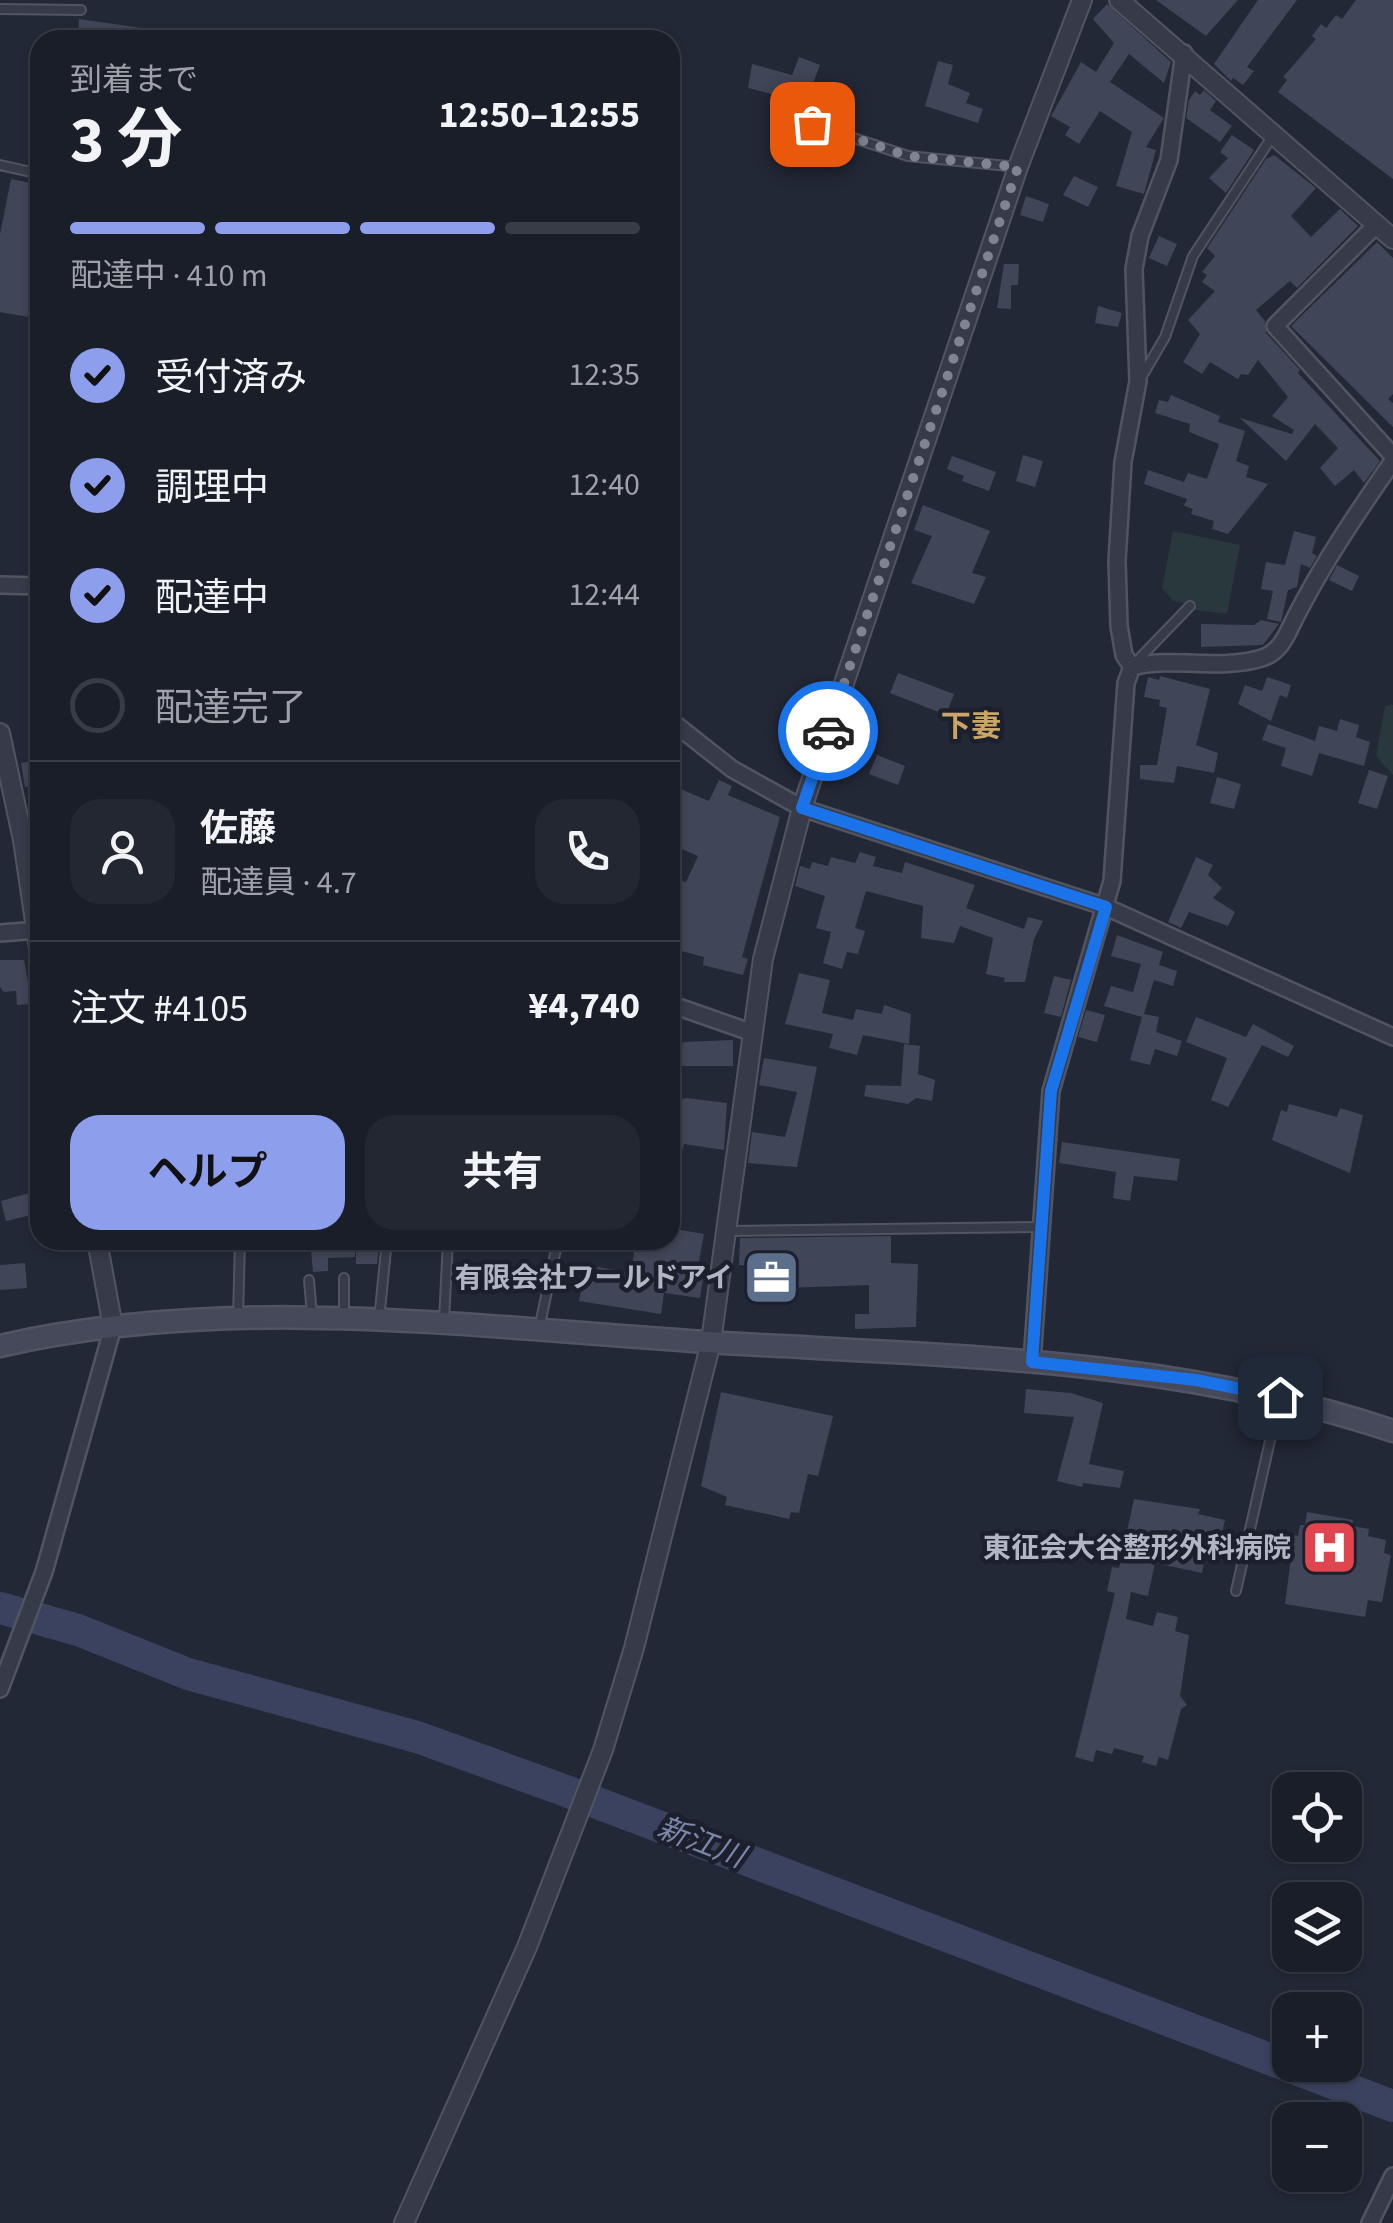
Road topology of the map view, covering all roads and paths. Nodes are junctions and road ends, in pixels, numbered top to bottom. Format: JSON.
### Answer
{"nodes":[{"id":1,"x":1082,"y":0,"type":"edge"},
{"id":2,"x":1120,"y":0,"type":"edge"},
{"id":3,"x":0,"y":9,"type":"edge"},
{"id":4,"x":81,"y":10,"type":"dead end"},
{"id":5,"x":1184,"y":53,"type":"junction"},
{"id":6,"x":781,"y":114,"type":"dead end"},
{"id":7,"x":1274,"y":134,"type":"junction"},
{"id":8,"x":0,"y":165,"type":"edge"},
{"id":9,"x":1018,"y":167,"type":"junction"},
{"id":10,"x":30,"y":172,"type":"edge"},
{"id":11,"x":1377,"y":224,"type":"junction"},
{"id":12,"x":1393,"y":239,"type":"edge"},
{"id":13,"x":1138,"y":381,"type":"junction"},
{"id":14,"x":1393,"y":458,"type":"edge"},
{"id":15,"x":0,"y":585,"type":"edge"},
{"id":16,"x":30,"y":586,"type":"edge"},
{"id":17,"x":1190,"y":606,"type":"dead end"},
{"id":18,"x":1132,"y":666,"type":"junction"},
{"id":19,"x":680,"y":728,"type":"edge"},
{"id":20,"x":0,"y":733,"type":"edge"},
{"id":21,"x":802,"y":808,"type":"junction"},
{"id":22,"x":30,"y":885,"type":"edge"},
{"id":23,"x":1106,"y":907,"type":"junction"},
{"id":24,"x":30,"y":931,"type":"edge"},
{"id":25,"x":0,"y":933,"type":"edge"},
{"id":26,"x":680,"y":1007,"type":"edge"},
{"id":27,"x":753,"y":1033,"type":"junction"},
{"id":28,"x":1393,"y":1037,"type":"edge"},
{"id":29,"x":1038,"y":1228,"type":"junction"},
{"id":30,"x":724,"y":1231,"type":"junction"},
{"id":31,"x":99,"y":1250,"type":"edge"},
{"id":32,"x":240,"y":1250,"type":"edge"},
{"id":33,"x":386,"y":1250,"type":"edge"},
{"id":34,"x":448,"y":1250,"type":"edge"},
{"id":35,"x":556,"y":1250,"type":"edge"},
{"id":36,"x":344,"y":1278,"type":"dead end"},
{"id":37,"x":309,"y":1280,"type":"dead end"},
{"id":38,"x":312,"y":1317,"type":"junction"},
{"id":39,"x":238,"y":1318,"type":"junction"},
{"id":40,"x":344,"y":1319,"type":"junction"},
{"id":41,"x":379,"y":1321,"type":"junction"},
{"id":42,"x":444,"y":1325,"type":"junction"},
{"id":43,"x":113,"y":1328,"type":"junction"},
{"id":44,"x":539,"y":1331,"type":"junction"},
{"id":45,"x":711,"y":1342,"type":"junction"},
{"id":46,"x":0,"y":1346,"type":"edge"},
{"id":47,"x":1032,"y":1362,"type":"junction"},
{"id":48,"x":1280,"y":1397,"type":"junction"},
{"id":49,"x":1393,"y":1431,"type":"edge"},
{"id":50,"x":1236,"y":1590,"type":"dead end"},
{"id":51,"x":0,"y":1689,"type":"edge"},
{"id":52,"x":1393,"y":2176,"type":"edge"},
{"id":53,"x":404,"y":2223,"type":"edge"},
{"id":54,"x":1370,"y":2223,"type":"edge"}],
"edges":[{"from":1,"to":9,"type":"street"},
{"from":2,"to":5,"type":"street"},
{"from":3,"to":4,"type":"lane"},
{"from":5,"to":7,"type":"street"},
{"from":5,"to":13,"type":"street"},
{"from":6,"to":9,"type":"lane"},
{"from":7,"to":11,"type":"street"},
{"from":7,"to":13,"type":"lane"},
{"from":8,"to":10,"type":"lane"},
{"from":9,"to":21,"type":"street"},
{"from":11,"to":12,"type":"street"},
{"from":11,"to":14,"type":"street"},
{"from":13,"to":18,"type":"street"},
{"from":14,"to":18,"type":"street"},
{"from":15,"to":16,"type":"street"},
{"from":17,"to":18,"type":"lane"},
{"from":18,"to":23,"type":"street"},
{"from":19,"to":21,"type":"street"},
{"from":20,"to":22,"type":"street"},
{"from":21,"to":23,"type":"street"},
{"from":21,"to":27,"type":"street"},
{"from":23,"to":28,"type":"street"},
{"from":23,"to":29,"type":"street"},
{"from":24,"to":25,"type":"street"},
{"from":26,"to":27,"type":"street"},
{"from":27,"to":30,"type":"street"},
{"from":29,"to":30,"type":"lane"},
{"from":29,"to":47,"type":"street"},
{"from":30,"to":45,"type":"street"},
{"from":31,"to":43,"type":"street"},
{"from":32,"to":39,"type":"lane"},
{"from":33,"to":41,"type":"lane"},
{"from":34,"to":42,"type":"lane"},
{"from":35,"to":44,"type":"lane"},
{"from":36,"to":40,"type":"lane"},
{"from":37,"to":38,"type":"lane"},
{"from":38,"to":39,"type":"main road"},
{"from":38,"to":40,"type":"main road"},
{"from":39,"to":43,"type":"main road"},
{"from":40,"to":41,"type":"main road"},
{"from":41,"to":42,"type":"main road"},
{"from":42,"to":44,"type":"main road"},
{"from":43,"to":46,"type":"main road"},
{"from":43,"to":51,"type":"street"},
{"from":44,"to":45,"type":"main road"},
{"from":45,"to":47,"type":"main road"},
{"from":45,"to":53,"type":"street"},
{"from":47,"to":48,"type":"main road"},
{"from":48,"to":49,"type":"main road"},
{"from":48,"to":50,"type":"lane"},
{"from":52,"to":54,"type":"street"}]}
